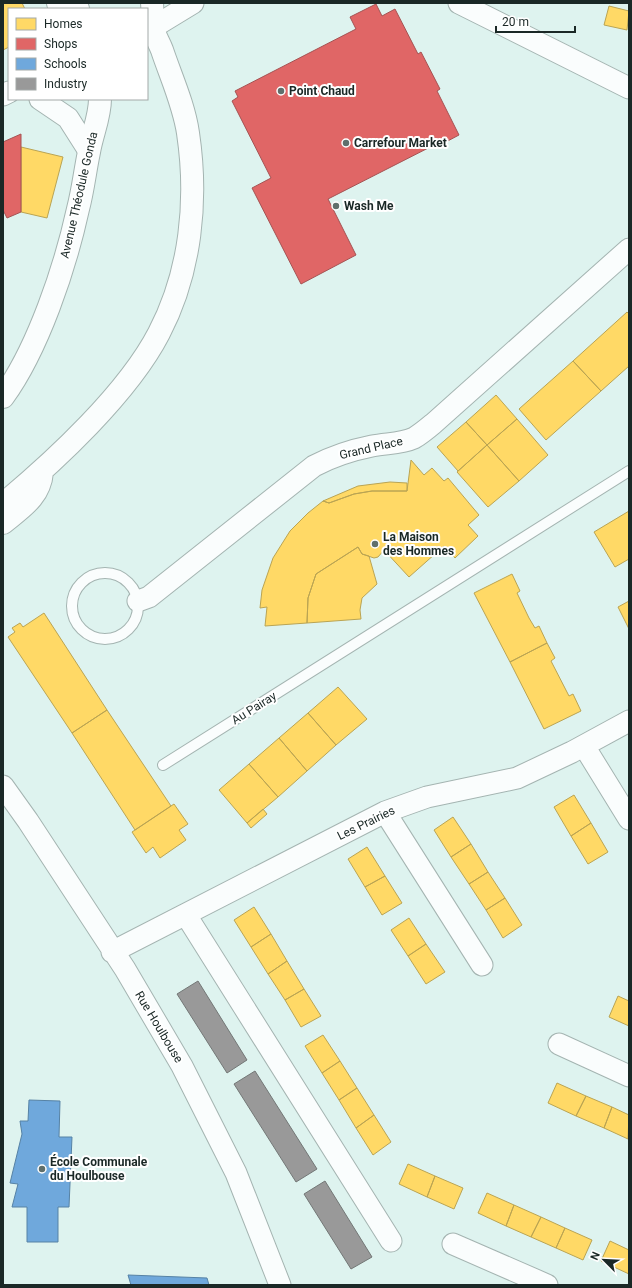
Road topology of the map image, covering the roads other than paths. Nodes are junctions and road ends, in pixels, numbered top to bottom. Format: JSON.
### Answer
{"nodes":[{"id":1,"x":152,"y":3,"type":"edge"},
{"id":2,"x":459,"y":3,"type":"edge"},
{"id":3,"x":183,"y":6,"type":"edge"},
{"id":4,"x":150,"y":29,"type":"edge"},
{"id":5,"x":629,"y":88,"type":"edge"},
{"id":6,"x":41,"y":100,"type":"edge"},
{"id":7,"x":100,"y":100,"type":"edge"},
{"id":8,"x":89,"y":151,"type":"junction"},
{"id":9,"x":629,"y":249,"type":"edge"},
{"id":10,"x":3,"y":397,"type":"edge"},
{"id":11,"x":43,"y":469,"type":"junction"},
{"id":12,"x":629,"y":471,"type":"edge"},
{"id":13,"x":3,"y":504,"type":"edge"},
{"id":14,"x":3,"y":523,"type":"edge"},
{"id":15,"x":138,"y":601,"type":"junction"},
{"id":16,"x":629,"y":721,"type":"edge"},
{"id":17,"x":584,"y":746,"type":"junction"},
{"id":18,"x":163,"y":765,"type":"dead end"},
{"id":19,"x":3,"y":786,"type":"edge"},
{"id":20,"x":385,"y":812,"type":"junction"},
{"id":21,"x":629,"y":819,"type":"edge"},
{"id":22,"x":186,"y":915,"type":"junction"},
{"id":23,"x":112,"y":952,"type":"junction"},
{"id":24,"x":482,"y":965,"type":"dead end"},
{"id":25,"x":559,"y":1044,"type":"dead end"},
{"id":26,"x":629,"y":1076,"type":"edge"},
{"id":27,"x":391,"y":1241,"type":"dead end"},
{"id":28,"x":453,"y":1244,"type":"dead end"},
{"id":29,"x":280,"y":1285,"type":"edge"},
{"id":30,"x":547,"y":1285,"type":"edge"}],
"edges":[{"from":1,"to":4,"type":"main road"},
{"from":2,"to":5,"type":"street"},
{"from":3,"to":4,"type":"street"},
{"from":4,"to":11,"type":"main road"},
{"from":6,"to":8,"type":"street"},
{"from":7,"to":8,"type":"main road","name":"Avenue Théodule Gonda"},
{"from":8,"to":10,"type":"main road","name":"Avenue Théodule Gonda"},
{"from":9,"to":15,"type":"street","name":"Grand Place"},
{"from":11,"to":13,"type":"main road"},
{"from":11,"to":14,"type":"main road"},
{"from":12,"to":18,"type":"lane","name":"Au Pairay"},
{"from":15,"to":15,"type":"lane"},
{"from":16,"to":17,"type":"street","name":"Les Prairies"},
{"from":17,"to":20,"type":"street","name":"Les Prairies"},
{"from":17,"to":21,"type":"street"},
{"from":19,"to":23,"type":"street","name":"Rue Houlbouse"},
{"from":20,"to":22,"type":"street","name":"Les Prairies"},
{"from":20,"to":24,"type":"street"},
{"from":22,"to":23,"type":"street","name":"Les Prairies"},
{"from":22,"to":27,"type":"street"},
{"from":23,"to":29,"type":"street","name":"Rue Houlbouse"},
{"from":25,"to":26,"type":"street"},
{"from":28,"to":30,"type":"street"}]}
